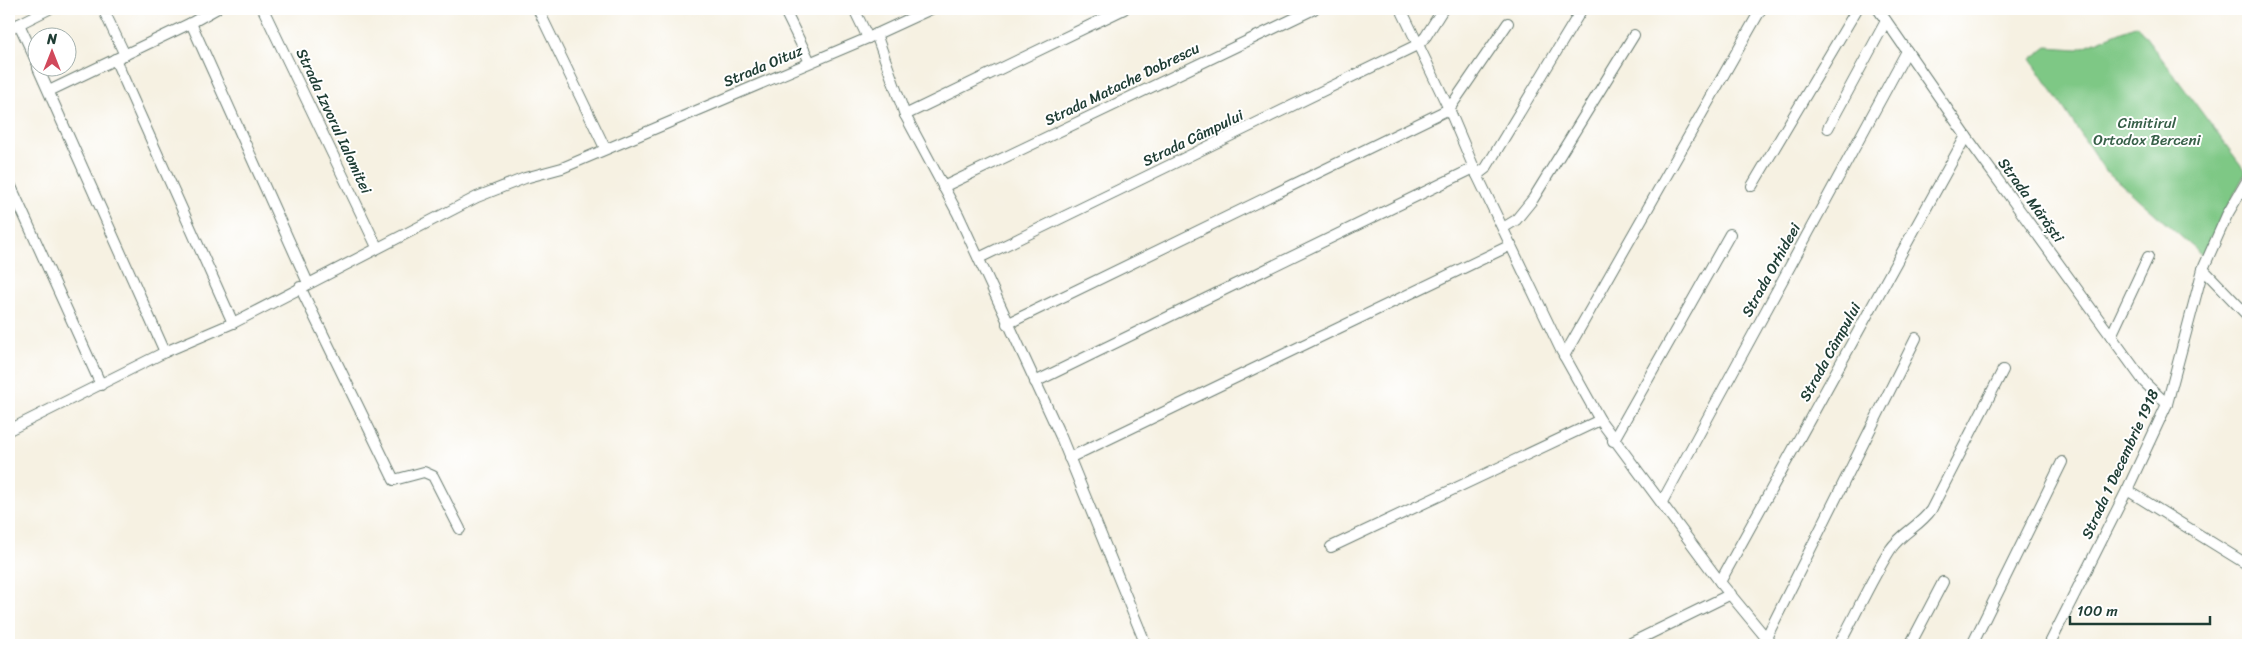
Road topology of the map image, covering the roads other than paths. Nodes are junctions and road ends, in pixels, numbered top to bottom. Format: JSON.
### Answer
{"nodes":[{"id":1,"x":50,"y":9,"type":"edge"},
{"id":2,"x":103,"y":9,"type":"edge"},
{"id":3,"x":216,"y":9,"type":"edge"},
{"id":4,"x":263,"y":9,"type":"edge"},
{"id":5,"x":538,"y":9,"type":"edge"},
{"id":6,"x":784,"y":9,"type":"edge"},
{"id":7,"x":854,"y":9,"type":"edge"},
{"id":8,"x":931,"y":9,"type":"edge"},
{"id":9,"x":1124,"y":9,"type":"edge"},
{"id":10,"x":1314,"y":9,"type":"edge"},
{"id":11,"x":1401,"y":9,"type":"edge"},
{"id":12,"x":1443,"y":9,"type":"edge"},
{"id":13,"x":1582,"y":9,"type":"edge"},
{"id":14,"x":1761,"y":9,"type":"edge"},
{"id":15,"x":1857,"y":9,"type":"edge"},
{"id":16,"x":1878,"y":9,"type":"edge"},
{"id":17,"x":29,"y":13,"type":"edge"},
{"id":18,"x":1886,"y":21,"type":"junction"},
{"id":19,"x":191,"y":23,"type":"junction"},
{"id":20,"x":1508,"y":23,"type":"dead end"},
{"id":21,"x":19,"y":24,"type":"junction"},
{"id":22,"x":9,"y":29,"type":"edge"},
{"id":23,"x":1634,"y":35,"type":"dead end"},
{"id":24,"x":872,"y":36,"type":"junction"},
{"id":25,"x":28,"y":44,"type":"edge"},
{"id":26,"x":1419,"y":44,"type":"junction"},
{"id":27,"x":1907,"y":51,"type":"junction"},
{"id":28,"x":120,"y":57,"type":"junction"},
{"id":29,"x":810,"y":62,"type":"junction"},
{"id":30,"x":43,"y":78,"type":"edge"},
{"id":31,"x":49,"y":91,"type":"junction"},
{"id":32,"x":1449,"y":108,"type":"junction"},
{"id":33,"x":905,"y":115,"type":"junction"},
{"id":34,"x":1828,"y":128,"type":"dead end"},
{"id":35,"x":1966,"y":136,"type":"junction"},
{"id":36,"x":605,"y":148,"type":"junction"},
{"id":37,"x":1475,"y":172,"type":"junction"},
{"id":38,"x":2248,"y":179,"type":"edge"},
{"id":39,"x":9,"y":182,"type":"edge"},
{"id":40,"x":1752,"y":186,"type":"dead end"},
{"id":41,"x":944,"y":187,"type":"junction"},
{"id":42,"x":1503,"y":228,"type":"junction"},
{"id":43,"x":1730,"y":234,"type":"dead end"},
{"id":44,"x":1511,"y":245,"type":"junction"},
{"id":45,"x":377,"y":247,"type":"junction"},
{"id":46,"x":979,"y":258,"type":"junction"},
{"id":47,"x":2148,"y":258,"type":"dead end"},
{"id":48,"x":2203,"y":269,"type":"junction"},
{"id":49,"x":304,"y":285,"type":"junction"},
{"id":50,"x":2248,"y":316,"type":"edge"},
{"id":51,"x":233,"y":323,"type":"junction"},
{"id":52,"x":1007,"y":324,"type":"junction"},
{"id":53,"x":2111,"y":336,"type":"junction"},
{"id":54,"x":1916,"y":338,"type":"dead end"},
{"id":55,"x":166,"y":352,"type":"junction"},
{"id":56,"x":1564,"y":356,"type":"junction"},
{"id":57,"x":2003,"y":370,"type":"dead end"},
{"id":58,"x":1035,"y":382,"type":"junction"},
{"id":59,"x":101,"y":386,"type":"junction"},
{"id":60,"x":2167,"y":404,"type":"junction"},
{"id":61,"x":1600,"y":420,"type":"junction"},
{"id":62,"x":9,"y":430,"type":"edge"},
{"id":63,"x":1613,"y":441,"type":"junction"},
{"id":64,"x":1069,"y":458,"type":"junction"},
{"id":65,"x":2062,"y":462,"type":"dead end"},
{"id":66,"x":2127,"y":490,"type":"junction"},
{"id":67,"x":1662,"y":502,"type":"junction"},
{"id":68,"x":460,"y":529,"type":"dead end"},
{"id":69,"x":1331,"y":547,"type":"dead end"},
{"id":70,"x":2248,"y":565,"type":"edge"},
{"id":71,"x":1720,"y":582,"type":"junction"},
{"id":72,"x":1943,"y":582,"type":"dead end"},
{"id":73,"x":1731,"y":594,"type":"junction"},
{"id":74,"x":1769,"y":642,"type":"edge"},
{"id":75,"x":1146,"y":645,"type":"edge"},
{"id":76,"x":1627,"y":645,"type":"edge"},
{"id":77,"x":1839,"y":645,"type":"edge"},
{"id":78,"x":1910,"y":645,"type":"edge"},
{"id":79,"x":1972,"y":645,"type":"edge"},
{"id":80,"x":2049,"y":645,"type":"edge"}],
"edges":[{"from":1,"to":17,"type":"street"},
{"from":2,"to":28,"type":"street"},
{"from":3,"to":19,"type":"street"},
{"from":4,"to":45,"type":"street","name":"Strada Izvorul Ialomitei"},
{"from":5,"to":36,"type":"street"},
{"from":6,"to":29,"type":"street"},
{"from":7,"to":24,"type":"street"},
{"from":8,"to":24,"type":"street","name":"Strada Oituz"},
{"from":9,"to":33,"type":"street"},
{"from":10,"to":41,"type":"street","name":"Strada Matache Dobrescu"},
{"from":11,"to":26,"type":"street"},
{"from":12,"to":26,"type":"street"},
{"from":13,"to":37,"type":"street"},
{"from":14,"to":56,"type":"street"},
{"from":15,"to":40,"type":"street"},
{"from":16,"to":18,"type":"street","name":"Strada Mărăști"},
{"from":17,"to":21,"type":"street"},
{"from":18,"to":27,"type":"street","name":"Strada Mărăști"},
{"from":18,"to":34,"type":"street"},
{"from":19,"to":28,"type":"street"},
{"from":19,"to":49,"type":"street"},
{"from":20,"to":32,"type":"street"},
{"from":21,"to":22,"type":"street"},
{"from":21,"to":25,"type":"street"},
{"from":23,"to":42,"type":"street"},
{"from":24,"to":29,"type":"street","name":"Strada Oituz"},
{"from":24,"to":33,"type":"street"},
{"from":26,"to":32,"type":"street"},
{"from":26,"to":46,"type":"street","name":"Strada Câmpului"},
{"from":27,"to":35,"type":"street","name":"Strada Mărăști"},
{"from":27,"to":67,"type":"street","name":"Strada Orhideei"},
{"from":28,"to":31,"type":"street"},
{"from":28,"to":51,"type":"street"},
{"from":29,"to":36,"type":"street","name":"Strada Oituz"},
{"from":30,"to":31,"type":"street"},
{"from":31,"to":55,"type":"street"},
{"from":32,"to":37,"type":"street"},
{"from":32,"to":52,"type":"street"},
{"from":33,"to":41,"type":"street"},
{"from":35,"to":53,"type":"street","name":"Strada Mărăști"},
{"from":35,"to":71,"type":"street","name":"Strada Câmpului"},
{"from":36,"to":45,"type":"street","name":"Strada Oituz"},
{"from":37,"to":42,"type":"street"},
{"from":37,"to":58,"type":"street"},
{"from":38,"to":48,"type":"street","name":"Strada 1 Decembrie 1918"},
{"from":39,"to":59,"type":"street"},
{"from":41,"to":46,"type":"street"},
{"from":42,"to":44,"type":"street"},
{"from":43,"to":63,"type":"street"},
{"from":44,"to":56,"type":"street"},
{"from":44,"to":64,"type":"street"},
{"from":45,"to":49,"type":"street","name":"Strada Oituz"},
{"from":46,"to":52,"type":"street"},
{"from":47,"to":53,"type":"street"},
{"from":48,"to":50,"type":"street"},
{"from":48,"to":60,"type":"street","name":"Strada 1 Decembrie 1918"},
{"from":49,"to":51,"type":"street","name":"Strada Oituz"},
{"from":49,"to":68,"type":"street"},
{"from":51,"to":55,"type":"street","name":"Strada Oituz"},
{"from":52,"to":58,"type":"street"},
{"from":53,"to":60,"type":"street","name":"Strada Mărăști"},
{"from":54,"to":74,"type":"street"},
{"from":55,"to":59,"type":"street","name":"Strada Oituz"},
{"from":56,"to":61,"type":"street"},
{"from":57,"to":77,"type":"street"},
{"from":58,"to":64,"type":"street"},
{"from":59,"to":62,"type":"street","name":"Strada Oituz"},
{"from":60,"to":66,"type":"street","name":"Strada 1 Decembrie 1918"},
{"from":61,"to":63,"type":"street"},
{"from":61,"to":69,"type":"street"},
{"from":63,"to":67,"type":"street"},
{"from":64,"to":75,"type":"street"},
{"from":65,"to":79,"type":"street"},
{"from":66,"to":70,"type":"street"},
{"from":66,"to":80,"type":"street","name":"Strada 1 Decembrie 1918"},
{"from":67,"to":71,"type":"street"},
{"from":71,"to":73,"type":"street"},
{"from":72,"to":78,"type":"street"},
{"from":73,"to":74,"type":"street"},
{"from":73,"to":76,"type":"street"}]}
